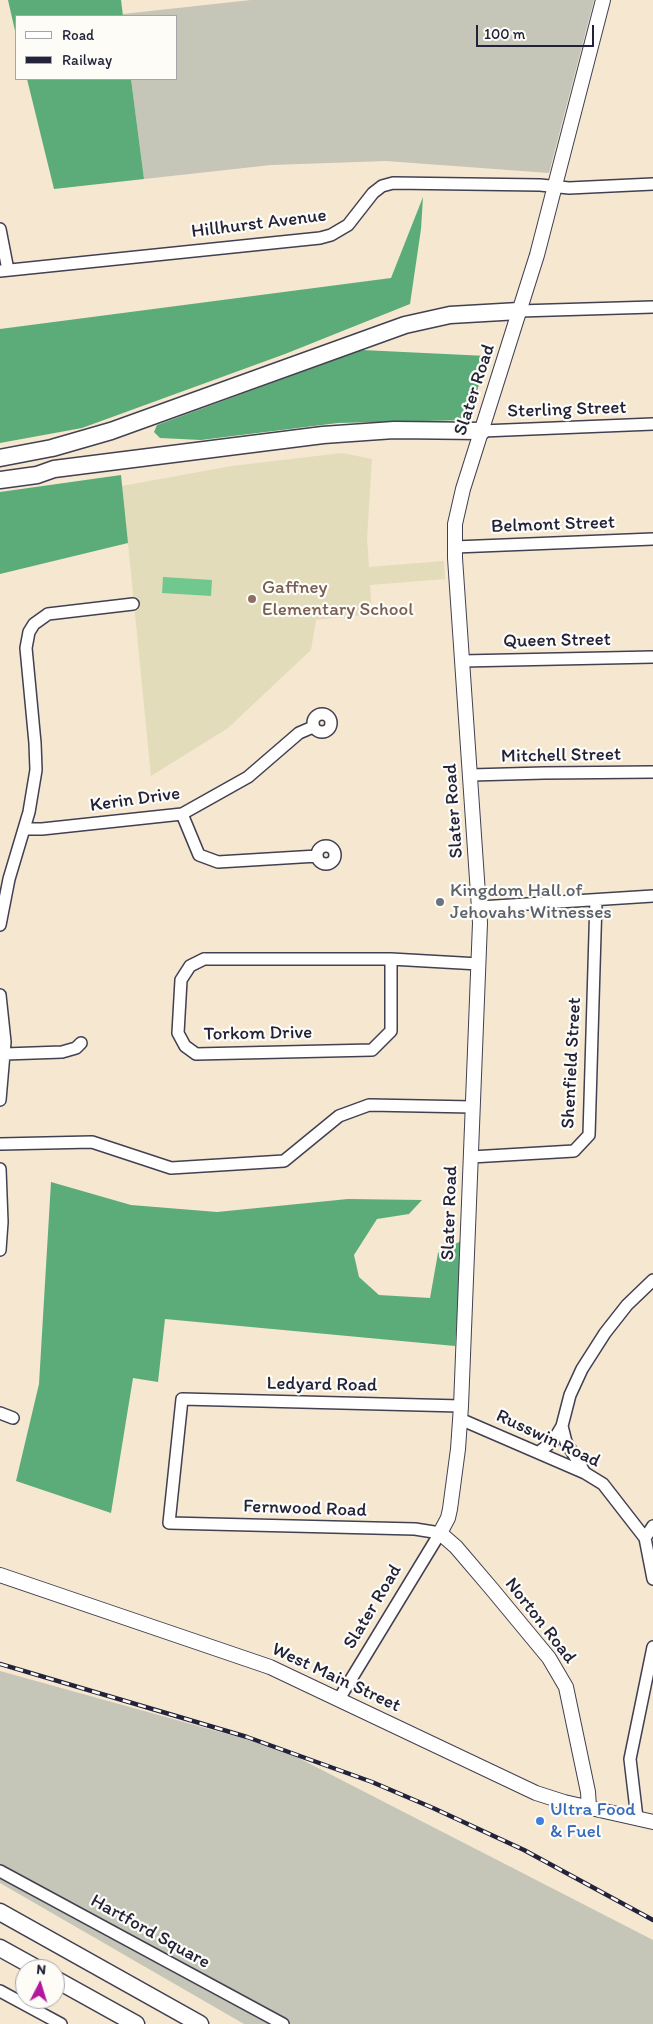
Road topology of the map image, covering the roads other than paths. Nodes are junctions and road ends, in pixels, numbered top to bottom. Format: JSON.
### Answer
{"nodes":[{"id":1,"x":603,"y":0,"type":"edge"},
{"id":2,"x":653,"y":184,"type":"edge"},
{"id":3,"x":555,"y":187,"type":"junction"},
{"id":4,"x":0,"y":229,"type":"edge"},
{"id":5,"x":4,"y":271,"type":"edge"},
{"id":6,"x":653,"y":306,"type":"edge"},
{"id":7,"x":519,"y":311,"type":"junction"},
{"id":8,"x":653,"y":424,"type":"edge"},
{"id":9,"x":482,"y":431,"type":"junction"},
{"id":10,"x":0,"y":458,"type":"edge"},
{"id":11,"x":54,"y":469,"type":"junction"},
{"id":12,"x":0,"y":472,"type":"edge"},
{"id":13,"x":0,"y":480,"type":"edge"},
{"id":14,"x":653,"y":539,"type":"edge"},
{"id":15,"x":455,"y":546,"type":"junction"},
{"id":16,"x":133,"y":604,"type":"dead end"},
{"id":17,"x":653,"y":657,"type":"edge"},
{"id":18,"x":462,"y":661,"type":"junction"},
{"id":19,"x":313,"y":727,"type":"dead end"},
{"id":20,"x":653,"y":772,"type":"edge"},
{"id":21,"x":470,"y":776,"type":"junction"},
{"id":22,"x":182,"y":814,"type":"junction"},
{"id":23,"x":25,"y":829,"type":"junction"},
{"id":24,"x":317,"y":856,"type":"dead end"},
{"id":25,"x":653,"y":896,"type":"edge"},
{"id":26,"x":596,"y":900,"type":"junction"},
{"id":27,"x":480,"y":907,"type":"junction"},
{"id":28,"x":0,"y":925,"type":"edge"},
{"id":29,"x":391,"y":959,"type":"junction"},
{"id":30,"x":479,"y":964,"type":"junction"},
{"id":31,"x":0,"y":995,"type":"edge"},
{"id":32,"x":81,"y":1043,"type":"dead end"},
{"id":33,"x":5,"y":1054,"type":"junction"},
{"id":34,"x":0,"y":1100,"type":"edge"},
{"id":35,"x":473,"y":1107,"type":"junction"},
{"id":36,"x":0,"y":1144,"type":"edge"},
{"id":37,"x":471,"y":1157,"type":"junction"},
{"id":38,"x":0,"y":1169,"type":"edge"},
{"id":39,"x":0,"y":1250,"type":"edge"},
{"id":40,"x":653,"y":1280,"type":"edge"},
{"id":41,"x":0,"y":1413,"type":"edge"},
{"id":42,"x":460,"y":1413,"type":"junction"},
{"id":43,"x":13,"y":1418,"type":"dead end"},
{"id":44,"x":562,"y":1426,"type":"junction"},
{"id":45,"x":539,"y":1452,"type":"junction"},
{"id":46,"x":585,"y":1473,"type":"junction"},
{"id":47,"x":169,"y":1523,"type":"joint"},
{"id":48,"x":653,"y":1526,"type":"edge"},
{"id":49,"x":440,"y":1533,"type":"junction"},
{"id":50,"x":645,"y":1538,"type":"junction"},
{"id":51,"x":0,"y":1575,"type":"edge"},
{"id":52,"x":653,"y":1579,"type":"edge"},
{"id":53,"x":653,"y":1647,"type":"edge"},
{"id":54,"x":339,"y":1699,"type":"junction"},
{"id":55,"x":589,"y":1807,"type":"junction"},
{"id":56,"x":637,"y":1818,"type":"junction"},
{"id":57,"x":653,"y":1822,"type":"edge"},
{"id":58,"x":0,"y":1870,"type":"edge"},
{"id":59,"x":0,"y":1912,"type":"edge"},
{"id":60,"x":0,"y":1948,"type":"edge"},
{"id":61,"x":20,"y":1959,"type":"edge"},
{"id":62,"x":65,"y":1985,"type":"edge"},
{"id":63,"x":0,"y":1991,"type":"edge"},
{"id":64,"x":61,"y":2024,"type":"edge"},
{"id":65,"x":136,"y":2024,"type":"edge"},
{"id":66,"x":200,"y":2024,"type":"edge"},
{"id":67,"x":282,"y":2024,"type":"edge"}],
"edges":[{"from":1,"to":3,"type":"main road","name":"Slater Road"},
{"from":2,"to":3,"type":"street","name":"Hillhurst Avenue"},
{"from":3,"to":5,"type":"street","name":"Hillhurst Avenue"},
{"from":3,"to":7,"type":"main road","name":"Slater Road"},
{"from":4,"to":5,"type":"street"},
{"from":6,"to":7,"type":"street"},
{"from":7,"to":9,"type":"main road","name":"Slater Road"},
{"from":7,"to":10,"type":"highway"},
{"from":8,"to":9,"type":"street","name":"Sterling Street"},
{"from":9,"to":11,"type":"highway"},
{"from":9,"to":15,"type":"main road","name":"Slater Road"},
{"from":11,"to":12,"type":"highway"},
{"from":11,"to":13,"type":"highway"},
{"from":14,"to":15,"type":"street","name":"Belmont Street"},
{"from":15,"to":18,"type":"main road","name":"Slater Road"},
{"from":16,"to":23,"type":"street"},
{"from":17,"to":18,"type":"street","name":"Queen Street"},
{"from":18,"to":21,"type":"main road","name":"Slater Road"},
{"from":19,"to":22,"type":"street","name":"Kerin Drive"},
{"from":20,"to":21,"type":"street","name":"Mitchell Street"},
{"from":21,"to":27,"type":"main road","name":"Slater Road"},
{"from":22,"to":23,"type":"street","name":"Kerin Drive"},
{"from":22,"to":24,"type":"street"},
{"from":23,"to":28,"type":"street"},
{"from":25,"to":26,"type":"street"},
{"from":26,"to":27,"type":"street"},
{"from":26,"to":37,"type":"street","name":"Shenfield Street"},
{"from":27,"to":30,"type":"main road","name":"Slater Road"},
{"from":29,"to":29,"type":"street","name":"Torkom Drive"},
{"from":29,"to":30,"type":"street","name":"Torkom Drive"},
{"from":30,"to":35,"type":"main road","name":"Slater Road"},
{"from":31,"to":33,"type":"street"},
{"from":32,"to":33,"type":"street"},
{"from":33,"to":34,"type":"street"},
{"from":35,"to":36,"type":"street"},
{"from":35,"to":37,"type":"main road","name":"Slater Road"},
{"from":37,"to":42,"type":"main road","name":"Slater Road"},
{"from":38,"to":39,"type":"street"},
{"from":40,"to":44,"type":"street"},
{"from":41,"to":43,"type":"street"},
{"from":42,"to":45,"type":"street","name":"Russwin Road"},
{"from":42,"to":47,"type":"street","name":"Ledyard Road"},
{"from":42,"to":49,"type":"main road","name":"Slater Road"},
{"from":44,"to":45,"type":"street"},
{"from":44,"to":46,"type":"street"},
{"from":45,"to":46,"type":"street","name":"Russwin Road"},
{"from":46,"to":50,"type":"street","name":"Russwin Road"},
{"from":47,"to":49,"type":"street","name":"Fernwood Road"},
{"from":48,"to":50,"type":"street"},
{"from":49,"to":54,"type":"street","name":"Slater Road"},
{"from":49,"to":55,"type":"main road","name":"Norton Road"},
{"from":50,"to":52,"type":"street","name":"Russwin Road"},
{"from":51,"to":54,"type":"main road","name":"West Main Street"},
{"from":53,"to":56,"type":"street"},
{"from":54,"to":55,"type":"main road","name":"West Main Street"},
{"from":55,"to":56,"type":"main road","name":"West Main Street"},
{"from":56,"to":57,"type":"main road","name":"West Main Street"},
{"from":58,"to":67,"type":"street","name":"Hartford Square"},
{"from":59,"to":66,"type":"highway"},
{"from":60,"to":61,"type":"highway"},
{"from":62,"to":65,"type":"highway"},
{"from":63,"to":64,"type":"street"}]}
